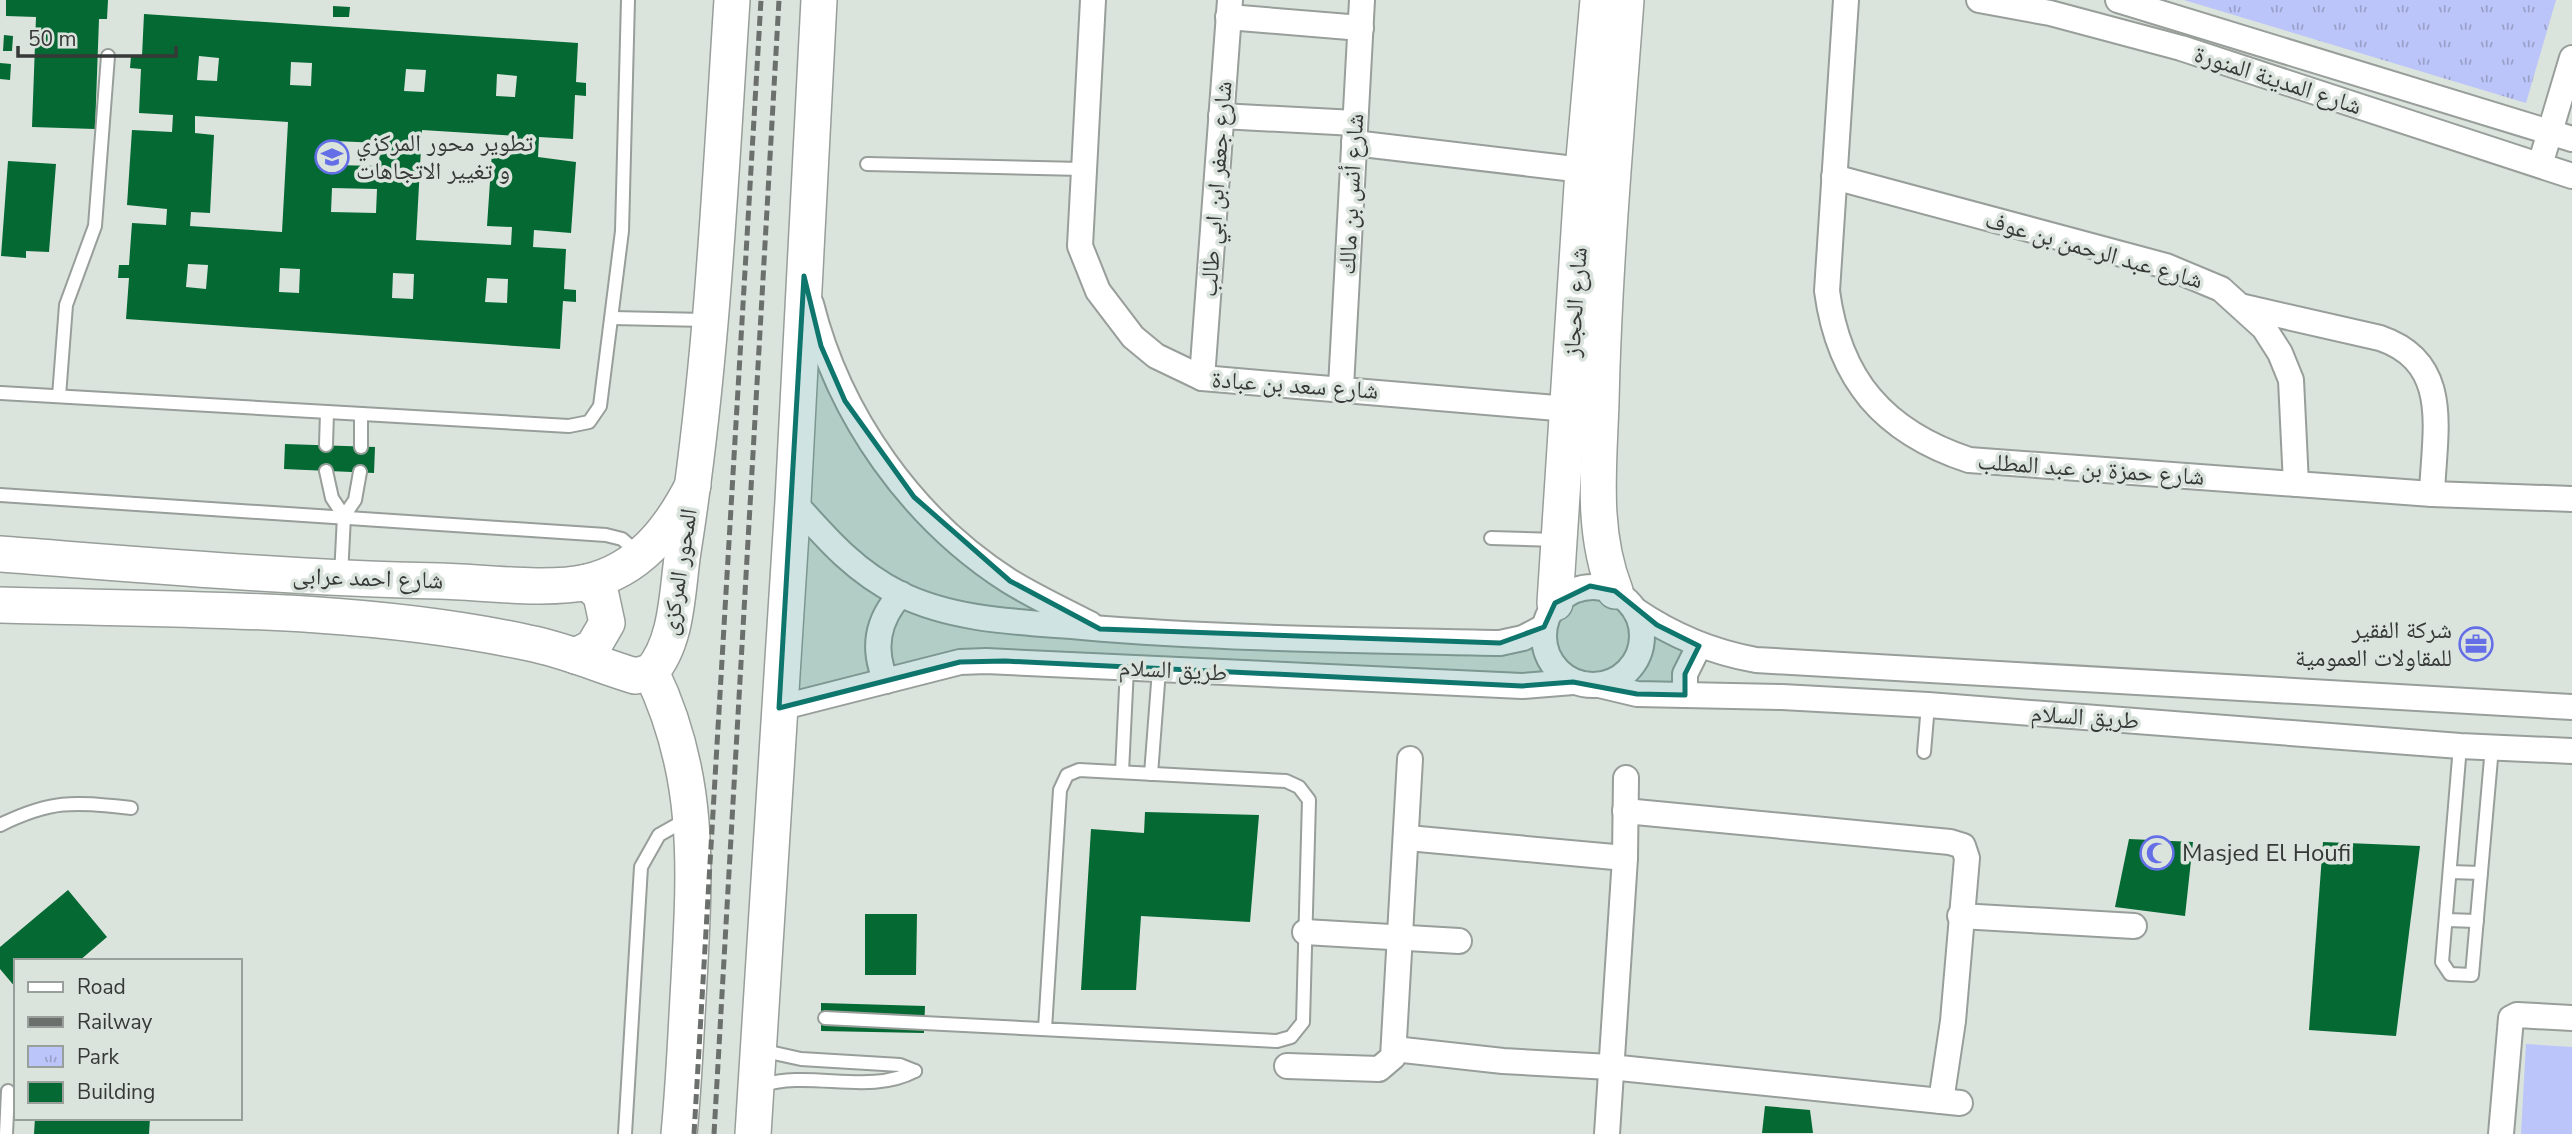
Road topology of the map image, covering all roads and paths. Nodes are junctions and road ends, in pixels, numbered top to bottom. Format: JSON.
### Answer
{"nodes":[{"id":1,"x":628,"y":0,"type":"edge"},
{"id":2,"x":732,"y":0,"type":"edge"},
{"id":3,"x":819,"y":0,"type":"edge"},
{"id":4,"x":1093,"y":0,"type":"edge"},
{"id":5,"x":1362,"y":0,"type":"edge"},
{"id":6,"x":1598,"y":0,"type":"edge"},
{"id":7,"x":1626,"y":0,"type":"edge"},
{"id":8,"x":1846,"y":0,"type":"edge"},
{"id":9,"x":1979,"y":0,"type":"edge"},
{"id":10,"x":2118,"y":0,"type":"edge"},
{"id":11,"x":1229,"y":9,"type":"edge"},
{"id":12,"x":1361,"y":28,"type":"junction"},
{"id":13,"x":108,"y":56,"type":"dead end"},
{"id":14,"x":2572,"y":58,"type":"edge"},
{"id":15,"x":1221,"y":116,"type":"junction"},
{"id":16,"x":1355,"y":133,"type":"junction"},
{"id":17,"x":2561,"y":135,"type":"edge"},
{"id":18,"x":867,"y":164,"type":"dead end"},
{"id":19,"x":2540,"y":165,"type":"junction"},
{"id":20,"x":1082,"y":169,"type":"junction"},
{"id":21,"x":1583,"y":170,"type":"junction"},
{"id":22,"x":2572,"y":176,"type":"edge"},
{"id":23,"x":1834,"y":177,"type":"junction"},
{"id":24,"x":804,"y":276,"type":"junction"},
{"id":25,"x":2244,"y":307,"type":"junction"},
{"id":26,"x":612,"y":318,"type":"junction"},
{"id":27,"x":710,"y":320,"type":"junction"},
{"id":28,"x":1202,"y":378,"type":"junction"},
{"id":29,"x":1341,"y":387,"type":"junction"},
{"id":30,"x":1,"y":393,"type":"edge"},
{"id":31,"x":59,"y":396,"type":"junction"},
{"id":32,"x":1568,"y":409,"type":"junction"},
{"id":33,"x":327,"y":412,"type":"junction"},
{"id":34,"x":361,"y":414,"type":"junction"},
{"id":35,"x":326,"y":445,"type":"dead end"},
{"id":36,"x":360,"y":447,"type":"dead end"},
{"id":37,"x":326,"y":471,"type":"dead end"},
{"id":38,"x":360,"y":472,"type":"dead end"},
{"id":39,"x":2296,"y":484,"type":"junction"},
{"id":40,"x":693,"y":485,"type":"junction"},
{"id":41,"x":2432,"y":494,"type":"junction"},
{"id":42,"x":0,"y":495,"type":"edge"},
{"id":43,"x":2572,"y":499,"type":"edge"},
{"id":44,"x":793,"y":501,"type":"junction"},
{"id":45,"x":344,"y":516,"type":"junction"},
{"id":46,"x":1491,"y":538,"type":"dead end"},
{"id":47,"x":1561,"y":540,"type":"junction"},
{"id":48,"x":0,"y":554,"type":"edge"},
{"id":49,"x":640,"y":556,"type":"junction"},
{"id":50,"x":341,"y":579,"type":"junction"},
{"id":51,"x":587,"y":582,"type":"junction"},
{"id":52,"x":901,"y":594,"type":"junction"},
{"id":53,"x":1625,"y":600,"type":"junction"},
{"id":54,"x":0,"y":605,"type":"edge"},
{"id":55,"x":1550,"y":615,"type":"junction"},
{"id":56,"x":1100,"y":629,"type":"junction"},
{"id":57,"x":1699,"y":646,"type":"junction"},
{"id":58,"x":576,"y":656,"type":"junction"},
{"id":59,"x":1127,"y":668,"type":"junction"},
{"id":60,"x":1159,"y":670,"type":"junction"},
{"id":61,"x":652,"y":672,"type":"junction"},
{"id":62,"x":886,"y":681,"type":"junction"},
{"id":63,"x":1573,"y":682,"type":"junction"},
{"id":64,"x":1599,"y":685,"type":"junction"},
{"id":65,"x":1685,"y":695,"type":"junction"},
{"id":66,"x":1928,"y":705,"type":"junction"},
{"id":67,"x":2572,"y":707,"type":"edge"},
{"id":68,"x":779,"y":708,"type":"junction"},
{"id":69,"x":2460,"y":746,"type":"junction"},
{"id":70,"x":2492,"y":747,"type":"junction"},
{"id":71,"x":2572,"y":751,"type":"edge"},
{"id":72,"x":1924,"y":752,"type":"dead end"},
{"id":73,"x":1410,"y":759,"type":"dead end"},
{"id":74,"x":1122,"y":772,"type":"junction"},
{"id":75,"x":1151,"y":774,"type":"junction"},
{"id":76,"x":1626,"y":778,"type":"dead end"},
{"id":77,"x":131,"y":808,"type":"dead end"},
{"id":78,"x":1625,"y":811,"type":"junction"},
{"id":79,"x":0,"y":814,"type":"edge"},
{"id":80,"x":18,"y":816,"type":"junction"},
{"id":81,"x":692,"y":816,"type":"junction"},
{"id":82,"x":0,"y":825,"type":"edge"},
{"id":83,"x":1408,"y":838,"type":"junction"},
{"id":84,"x":1625,"y":859,"type":"junction"},
{"id":85,"x":2450,"y":872,"type":"junction"},
{"id":86,"x":2481,"y":873,"type":"junction"},
{"id":87,"x":1960,"y":916,"type":"junction"},
{"id":88,"x":2445,"y":920,"type":"junction"},
{"id":89,"x":2477,"y":921,"type":"junction"},
{"id":90,"x":2134,"y":926,"type":"dead end"},
{"id":91,"x":1305,"y":932,"type":"junction"},
{"id":92,"x":1402,"y":938,"type":"junction"},
{"id":93,"x":1459,"y":941,"type":"dead end"},
{"id":94,"x":825,"y":1018,"type":"dead end"},
{"id":95,"x":2572,"y":1018,"type":"edge"},
{"id":96,"x":1045,"y":1029,"type":"junction"},
{"id":97,"x":757,"y":1049,"type":"junction"},
{"id":98,"x":1394,"y":1049,"type":"junction"},
{"id":99,"x":1287,"y":1066,"type":"dead end"},
{"id":100,"x":1610,"y":1067,"type":"junction"},
{"id":101,"x":755,"y":1088,"type":"junction"},
{"id":102,"x":8,"y":1091,"type":"dead end"},
{"id":103,"x":6,"y":1134,"type":"edge"},
{"id":104,"x":625,"y":1134,"type":"edge"},
{"id":105,"x":679,"y":1134,"type":"edge"},
{"id":106,"x":753,"y":1134,"type":"edge"},
{"id":107,"x":1606,"y":1134,"type":"edge"},
{"id":108,"x":2501,"y":1134,"type":"edge"}],
"edges":[{"from":1,"to":26,"type":"lane"},
{"from":2,"to":27,"type":"main road","name":"المحور المركزى"},
{"from":3,"to":24,"type":"main road"},
{"from":4,"to":20,"type":"street","name":"شارع سعد بن عبادة"},
{"from":5,"to":12,"type":"street","name":"شارع أنس بن مالك"},
{"from":6,"to":21,"type":"main road","name":"شارع الحجاز"},
{"from":7,"to":53,"type":"main road","name":"شارع الحجاز"},
{"from":8,"to":23,"type":"street","name":"شارع حمزة بن عبد المطلب"},
{"from":9,"to":19,"type":"street","name":"شارع المدينة المنورة"},
{"from":10,"to":17,"type":"street","name":"شارع المدينة المنورة"},
{"from":11,"to":12,"type":"street"},
{"from":11,"to":15,"type":"street","name":"شارع جعفر ابن ابي طالب"},
{"from":12,"to":16,"type":"street","name":"شارع أنس بن مالك"},
{"from":13,"to":31,"type":"lane"},
{"from":14,"to":17,"type":"street"},
{"from":15,"to":16,"type":"street"},
{"from":15,"to":28,"type":"street","name":"شارع جعفر ابن ابي طالب"},
{"from":16,"to":21,"type":"street"},
{"from":16,"to":29,"type":"street","name":"شارع أنس بن مالك"},
{"from":17,"to":19,"type":"street"},
{"from":18,"to":20,"type":"lane"},
{"from":19,"to":22,"type":"street","name":"شارع المدينة المنورة"},
{"from":20,"to":28,"type":"street","name":"شارع سعد بن عبادة"},
{"from":21,"to":32,"type":"main road","name":"شارع الحجاز"},
{"from":23,"to":25,"type":"street","name":"شارع عبد الرحمن بن عوف"},
{"from":23,"to":39,"type":"street","name":"شارع حمزة بن عبد المطلب"},
{"from":24,"to":44,"type":"main road"},
{"from":24,"to":56,"type":"street"},
{"from":25,"to":39,"type":"street","name":"شارع عبد الرحمن بن عوف"},
{"from":25,"to":41,"type":"street"},
{"from":26,"to":27,"type":"lane"},
{"from":26,"to":34,"type":"lane"},
{"from":27,"to":40,"type":"main road","name":"المحور المركزى"},
{"from":28,"to":29,"type":"street","name":"شارع سعد بن عبادة"},
{"from":29,"to":32,"type":"street","name":"شارع سعد بن عبادة"},
{"from":30,"to":31,"type":"lane"},
{"from":31,"to":33,"type":"lane"},
{"from":32,"to":47,"type":"main road","name":"شارع الحجاز"},
{"from":33,"to":34,"type":"lane"},
{"from":33,"to":35,"type":"lane"},
{"from":34,"to":36,"type":"lane"},
{"from":37,"to":45,"type":"lane"},
{"from":38,"to":45,"type":"lane"},
{"from":39,"to":41,"type":"street","name":"شارع حمزة بن عبد المطلب"},
{"from":40,"to":49,"type":"main road","name":"شارع احمد عرابى"},
{"from":40,"to":61,"type":"main road","name":"المحور المركزى"},
{"from":41,"to":43,"type":"street","name":"شارع حمزة بن عبد المطلب"},
{"from":42,"to":45,"type":"lane"},
{"from":44,"to":52,"type":"street","name":"طريق السلام"},
{"from":44,"to":68,"type":"main road"},
{"from":45,"to":49,"type":"lane"},
{"from":45,"to":50,"type":"lane"},
{"from":46,"to":47,"type":"lane"},
{"from":47,"to":55,"type":"main road","name":"شارع الحجاز"},
{"from":48,"to":50,"type":"main road","name":"شارع احمد عرابى"},
{"from":49,"to":51,"type":"main road","name":"شارع احمد عرابى"},
{"from":50,"to":51,"type":"main road","name":"شارع احمد عرابى"},
{"from":51,"to":58,"type":"main road"},
{"from":52,"to":56,"type":"street","name":"طريق السلام"},
{"from":52,"to":62,"type":"street"},
{"from":53,"to":55,"type":"street"},
{"from":53,"to":57,"type":"street","name":"طريق السلام"},
{"from":53,"to":64,"type":"street"},
{"from":54,"to":58,"type":"main road","name":"شارع احمد عرابى"},
{"from":55,"to":56,"type":"street","name":"طريق السلام"},
{"from":55,"to":63,"type":"street"},
{"from":57,"to":65,"type":"street"},
{"from":57,"to":67,"type":"street","name":"طريق السلام"},
{"from":58,"to":61,"type":"main road","name":"شارع احمد عرابى"},
{"from":59,"to":60,"type":"street","name":"طريق السلام"},
{"from":59,"to":62,"type":"street","name":"طريق السلام"},
{"from":59,"to":74,"type":"lane"},
{"from":60,"to":63,"type":"street","name":"طريق السلام"},
{"from":60,"to":75,"type":"lane"},
{"from":61,"to":81,"type":"main road"},
{"from":62,"to":68,"type":"street","name":"طريق السلام"},
{"from":63,"to":64,"type":"street"},
{"from":64,"to":65,"type":"street","name":"طريق السلام"},
{"from":65,"to":66,"type":"street","name":"طريق السلام"},
{"from":66,"to":69,"type":"street","name":"طريق السلام"},
{"from":66,"to":72,"type":"lane"},
{"from":68,"to":97,"type":"main road"},
{"from":69,"to":70,"type":"street","name":"طريق السلام"},
{"from":69,"to":85,"type":"lane"},
{"from":70,"to":71,"type":"street","name":"طريق السلام"},
{"from":70,"to":86,"type":"lane"},
{"from":73,"to":83,"type":"street"},
{"from":74,"to":75,"type":"lane"},
{"from":74,"to":96,"type":"lane"},
{"from":75,"to":91,"type":"lane"},
{"from":76,"to":78,"type":"street"},
{"from":77,"to":80,"type":"lane"},
{"from":78,"to":84,"type":"street"},
{"from":78,"to":87,"type":"street"},
{"from":79,"to":80,"type":"lane"},
{"from":80,"to":82,"type":"lane"},
{"from":81,"to":104,"type":"lane"},
{"from":81,"to":105,"type":"main road"},
{"from":83,"to":84,"type":"street"},
{"from":83,"to":92,"type":"street"},
{"from":84,"to":100,"type":"street"},
{"from":85,"to":86,"type":"lane"},
{"from":85,"to":88,"type":"lane"},
{"from":86,"to":89,"type":"lane"},
{"from":87,"to":90,"type":"street"},
{"from":87,"to":100,"type":"street"},
{"from":88,"to":89,"type":"lane"},
{"from":88,"to":89,"type":"lane"},
{"from":91,"to":92,"type":"street"},
{"from":91,"to":96,"type":"lane"},
{"from":92,"to":93,"type":"street"},
{"from":92,"to":98,"type":"street"},
{"from":94,"to":96,"type":"lane"},
{"from":95,"to":108,"type":"street"},
{"from":97,"to":101,"type":"main road"},
{"from":97,"to":101,"type":"lane"},
{"from":98,"to":99,"type":"street"},
{"from":98,"to":100,"type":"street"},
{"from":100,"to":107,"type":"street"},
{"from":101,"to":106,"type":"main road"},
{"from":102,"to":103,"type":"lane"}]}
